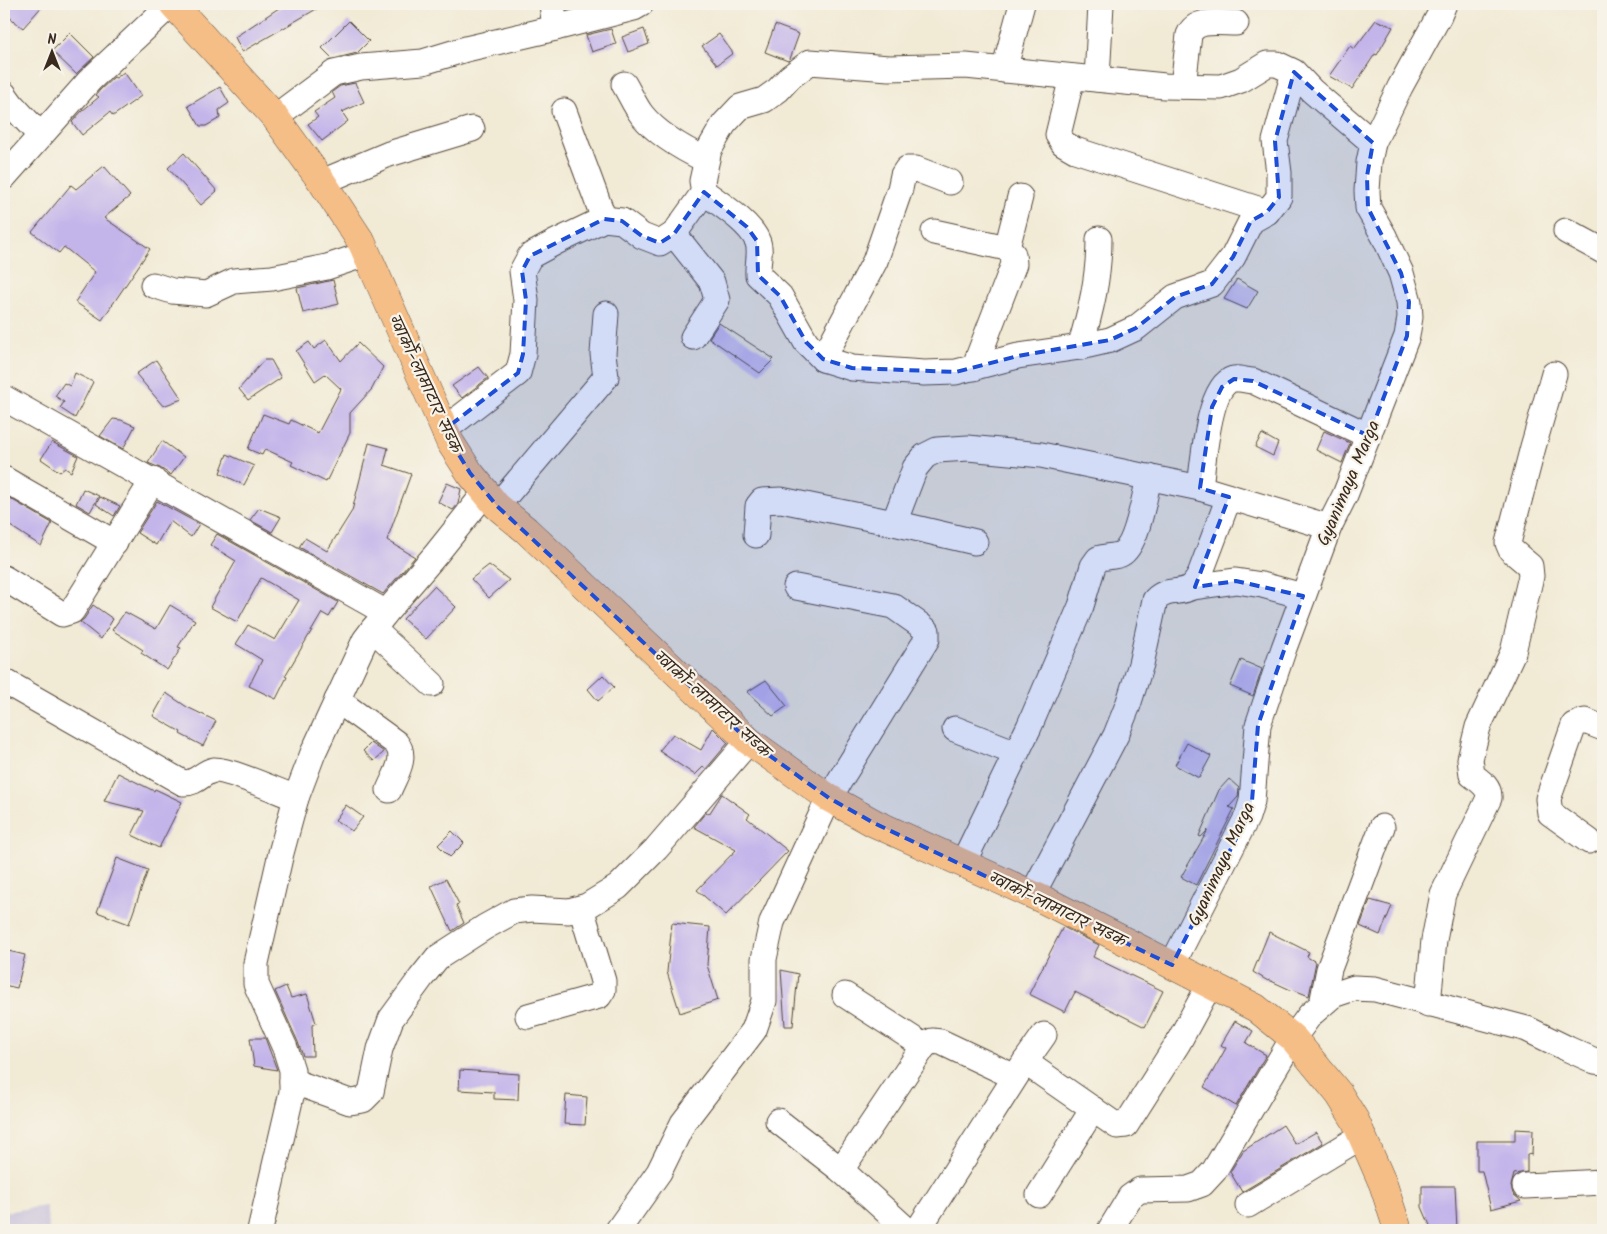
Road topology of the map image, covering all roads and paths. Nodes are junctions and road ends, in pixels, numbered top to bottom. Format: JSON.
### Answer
{"nodes":[{"id":1,"x":172,"y":4,"type":"edge"},
{"id":2,"x":552,"y":4,"type":"edge"},
{"id":3,"x":641,"y":4,"type":"edge"},
{"id":4,"x":1022,"y":4,"type":"edge"},
{"id":5,"x":1101,"y":4,"type":"edge"},
{"id":6,"x":1444,"y":4,"type":"edge"},
{"id":7,"x":1236,"y":23,"type":"dead end"},
{"id":8,"x":555,"y":28,"type":"junction"},
{"id":9,"x":1004,"y":70,"type":"junction"},
{"id":10,"x":1294,"y":72,"type":"junction"},
{"id":11,"x":1084,"y":78,"type":"junction"},
{"id":12,"x":624,"y":84,"type":"dead end"},
{"id":13,"x":1183,"y":86,"type":"junction"},
{"id":14,"x":4,"y":94,"type":"edge"},
{"id":15,"x":564,"y":111,"type":"dead end"},
{"id":16,"x":275,"y":117,"type":"junction"},
{"id":17,"x":472,"y":129,"type":"dead end"},
{"id":18,"x":40,"y":135,"type":"junction"},
{"id":19,"x":1373,"y":143,"type":"junction"},
{"id":20,"x":706,"y":160,"type":"junction"},
{"id":21,"x":4,"y":177,"type":"edge"},
{"id":22,"x":322,"y":182,"type":"junction"},
{"id":23,"x":950,"y":182,"type":"dead end"},
{"id":24,"x":704,"y":192,"type":"junction"},
{"id":25,"x":1020,"y":197,"type":"dead end"},
{"id":26,"x":1267,"y":212,"type":"junction"},
{"id":27,"x":604,"y":220,"type":"junction"},
{"id":28,"x":1566,"y":231,"type":"dead end"},
{"id":29,"x":934,"y":232,"type":"dead end"},
{"id":30,"x":674,"y":234,"type":"junction"},
{"id":31,"x":1099,"y":239,"type":"dead end"},
{"id":32,"x":1007,"y":248,"type":"junction"},
{"id":33,"x":1603,"y":250,"type":"edge"},
{"id":34,"x":366,"y":254,"type":"junction"},
{"id":35,"x":153,"y":285,"type":"dead end"},
{"id":36,"x":606,"y":314,"type":"dead end"},
{"id":37,"x":693,"y":337,"type":"dead end"},
{"id":38,"x":1080,"y":347,"type":"junction"},
{"id":39,"x":823,"y":359,"type":"junction"},
{"id":40,"x":974,"y":368,"type":"junction"},
{"id":41,"x":1554,"y":374,"type":"dead end"},
{"id":42,"x":4,"y":398,"type":"edge"},
{"id":43,"x":444,"y":430,"type":"junction"},
{"id":44,"x":1369,"y":436,"type":"junction"},
{"id":45,"x":1149,"y":477,"type":"junction"},
{"id":46,"x":4,"y":479,"type":"edge"},
{"id":47,"x":153,"y":480,"type":"junction"},
{"id":48,"x":1200,"y":488,"type":"junction"},
{"id":49,"x":1229,"y":497,"type":"junction"},
{"id":50,"x":491,"y":500,"type":"junction"},
{"id":51,"x":894,"y":523,"type":"junction"},
{"id":52,"x":1329,"y":527,"type":"junction"},
{"id":53,"x":756,"y":535,"type":"dead end"},
{"id":54,"x":975,"y":542,"type":"dead end"},
{"id":55,"x":115,"y":543,"type":"junction"},
{"id":56,"x":4,"y":578,"type":"edge"},
{"id":57,"x":796,"y":587,"type":"dead end"},
{"id":58,"x":1192,"y":587,"type":"junction"},
{"id":59,"x":1303,"y":596,"type":"junction"},
{"id":60,"x":379,"y":622,"type":"junction"},
{"id":61,"x":4,"y":681,"type":"edge"},
{"id":62,"x":432,"y":684,"type":"dead end"},
{"id":63,"x":337,"y":700,"type":"junction"},
{"id":64,"x":1603,"y":728,"type":"edge"},
{"id":65,"x":955,"y":729,"type":"dead end"},
{"id":66,"x":749,"y":741,"type":"junction"},
{"id":67,"x":1016,"y":753,"type":"junction"},
{"id":68,"x":388,"y":790,"type":"dead end"},
{"id":69,"x":296,"y":798,"type":"junction"},
{"id":70,"x":829,"y":798,"type":"junction"},
{"id":71,"x":1382,"y":827,"type":"dead end"},
{"id":72,"x":1589,"y":841,"type":"dead end"},
{"id":73,"x":963,"y":863,"type":"junction"},
{"id":74,"x":1032,"y":895,"type":"junction"},
{"id":75,"x":580,"y":908,"type":"junction"},
{"id":76,"x":1172,"y":965,"type":"junction"},
{"id":77,"x":1210,"y":984,"type":"junction"},
{"id":78,"x":846,"y":995,"type":"dead end"},
{"id":79,"x":1322,"y":1004,"type":"junction"},
{"id":80,"x":1428,"y":1004,"type":"junction"},
{"id":81,"x":528,"y":1016,"type":"dead end"},
{"id":82,"x":1044,"y":1035,"type":"dead end"},
{"id":83,"x":1293,"y":1038,"type":"junction"},
{"id":84,"x":924,"y":1046,"type":"junction"},
{"id":85,"x":1603,"y":1062,"type":"edge"},
{"id":86,"x":1020,"y":1070,"type":"junction"},
{"id":87,"x":292,"y":1081,"type":"junction"},
{"id":88,"x":1093,"y":1108,"type":"junction"},
{"id":89,"x":778,"y":1121,"type":"dead end"},
{"id":90,"x":1362,"y":1136,"type":"junction"},
{"id":91,"x":841,"y":1170,"type":"junction"},
{"id":92,"x":1603,"y":1182,"type":"edge"},
{"id":93,"x":1525,"y":1186,"type":"dead end"},
{"id":94,"x":1039,"y":1195,"type":"dead end"},
{"id":95,"x":1248,"y":1205,"type":"dead end"},
{"id":96,"x":260,"y":1230,"type":"edge"},
{"id":97,"x":618,"y":1230,"type":"edge"},
{"id":98,"x":907,"y":1230,"type":"edge"},
{"id":99,"x":918,"y":1230,"type":"edge"},
{"id":100,"x":1110,"y":1230,"type":"edge"},
{"id":101,"x":1398,"y":1230,"type":"edge"}],
"edges":[{"from":1,"to":16,"type":"main road","name":"ग्वार्को-लामाटार सडक"},
{"from":1,"to":18,"type":"street"},
{"from":2,"to":8,"type":"street"},
{"from":3,"to":8,"type":"street"},
{"from":4,"to":9,"type":"street"},
{"from":5,"to":11,"type":"street"},
{"from":6,"to":19,"type":"street","name":"Gyanimaya Marga"},
{"from":7,"to":13,"type":"street"},
{"from":8,"to":16,"type":"street"},
{"from":9,"to":11,"type":"street"},
{"from":9,"to":20,"type":"street"},
{"from":10,"to":13,"type":"street"},
{"from":10,"to":19,"type":"street"},
{"from":10,"to":26,"type":"street"},
{"from":11,"to":13,"type":"street"},
{"from":11,"to":26,"type":"street"},
{"from":12,"to":20,"type":"street"},
{"from":14,"to":18,"type":"street"},
{"from":15,"to":27,"type":"street"},
{"from":16,"to":22,"type":"main road","name":"ग्वार्को-लामाटार सडक"},
{"from":17,"to":22,"type":"street"},
{"from":18,"to":21,"type":"street"},
{"from":19,"to":44,"type":"street","name":"Gyanimaya Marga"},
{"from":20,"to":24,"type":"street"},
{"from":22,"to":34,"type":"main road","name":"ग्वार्को-लामाटार सडक"},
{"from":23,"to":39,"type":"street"},
{"from":24,"to":30,"type":"street"},
{"from":24,"to":39,"type":"street"},
{"from":25,"to":32,"type":"street"},
{"from":26,"to":38,"type":"street"},
{"from":27,"to":30,"type":"street"},
{"from":27,"to":43,"type":"street"},
{"from":28,"to":33,"type":"street"},
{"from":29,"to":32,"type":"street"},
{"from":30,"to":37,"type":"street"},
{"from":31,"to":38,"type":"street"},
{"from":32,"to":40,"type":"street"},
{"from":34,"to":35,"type":"street"},
{"from":34,"to":43,"type":"main road","name":"ग्वार्को-लामाटार सडक"},
{"from":36,"to":50,"type":"street"},
{"from":38,"to":40,"type":"street"},
{"from":39,"to":40,"type":"street"},
{"from":41,"to":80,"type":"street"},
{"from":42,"to":47,"type":"street"},
{"from":43,"to":50,"type":"main road","name":"ग्वार्को-लामाटार सडक"},
{"from":44,"to":48,"type":"street"},
{"from":44,"to":52,"type":"street","name":"Gyanimaya Marga"},
{"from":45,"to":48,"type":"street"},
{"from":45,"to":51,"type":"street"},
{"from":45,"to":67,"type":"street"},
{"from":46,"to":55,"type":"street"},
{"from":47,"to":55,"type":"street"},
{"from":47,"to":60,"type":"street"},
{"from":48,"to":49,"type":"street"},
{"from":49,"to":52,"type":"street"},
{"from":49,"to":58,"type":"street"},
{"from":50,"to":60,"type":"street"},
{"from":50,"to":66,"type":"main road","name":"ग्वार्को-लामाटार सडक"},
{"from":51,"to":53,"type":"street"},
{"from":51,"to":54,"type":"street"},
{"from":52,"to":59,"type":"street","name":"Gyanimaya Marga"},
{"from":55,"to":56,"type":"street"},
{"from":57,"to":70,"type":"street"},
{"from":58,"to":59,"type":"street"},
{"from":58,"to":74,"type":"street"},
{"from":59,"to":76,"type":"street","name":"Gyanimaya Marga"},
{"from":60,"to":62,"type":"street"},
{"from":60,"to":63,"type":"street"},
{"from":61,"to":69,"type":"street"},
{"from":63,"to":68,"type":"street"},
{"from":63,"to":69,"type":"street"},
{"from":64,"to":72,"type":"street"},
{"from":65,"to":67,"type":"street"},
{"from":66,"to":70,"type":"main road","name":"ग्वार्को-लामाटार सडक"},
{"from":66,"to":75,"type":"street"},
{"from":67,"to":73,"type":"street"},
{"from":69,"to":87,"type":"street"},
{"from":70,"to":73,"type":"main road","name":"ग्वार्को-लामाटार सडक"},
{"from":70,"to":97,"type":"street"},
{"from":71,"to":79,"type":"street"},
{"from":73,"to":74,"type":"main road","name":"ग्वार्को-लामाटार सडक"},
{"from":74,"to":76,"type":"main road","name":"ग्वार्को-लामाटार सडक"},
{"from":75,"to":81,"type":"street"},
{"from":75,"to":87,"type":"street"},
{"from":76,"to":77,"type":"main road","name":"ग्वार्को-लामाटार सडक"},
{"from":77,"to":83,"type":"main road","name":"ग्वार्को-लामाटार सडक"},
{"from":77,"to":88,"type":"street"},
{"from":78,"to":84,"type":"street"},
{"from":79,"to":80,"type":"street"},
{"from":79,"to":83,"type":"street"},
{"from":80,"to":85,"type":"street"},
{"from":82,"to":86,"type":"street"},
{"from":83,"to":90,"type":"main road","name":"ग्वार्को-लामाटार सडक"},
{"from":83,"to":100,"type":"street"},
{"from":84,"to":86,"type":"street"},
{"from":84,"to":91,"type":"street"},
{"from":86,"to":88,"type":"street"},
{"from":86,"to":99,"type":"street"},
{"from":87,"to":96,"type":"street"},
{"from":88,"to":94,"type":"street"},
{"from":89,"to":91,"type":"street"},
{"from":90,"to":95,"type":"street"},
{"from":90,"to":101,"type":"main road","name":"ग्वार्को-लामाटार सडक"},
{"from":91,"to":98,"type":"street"},
{"from":92,"to":93,"type":"street"}]}
